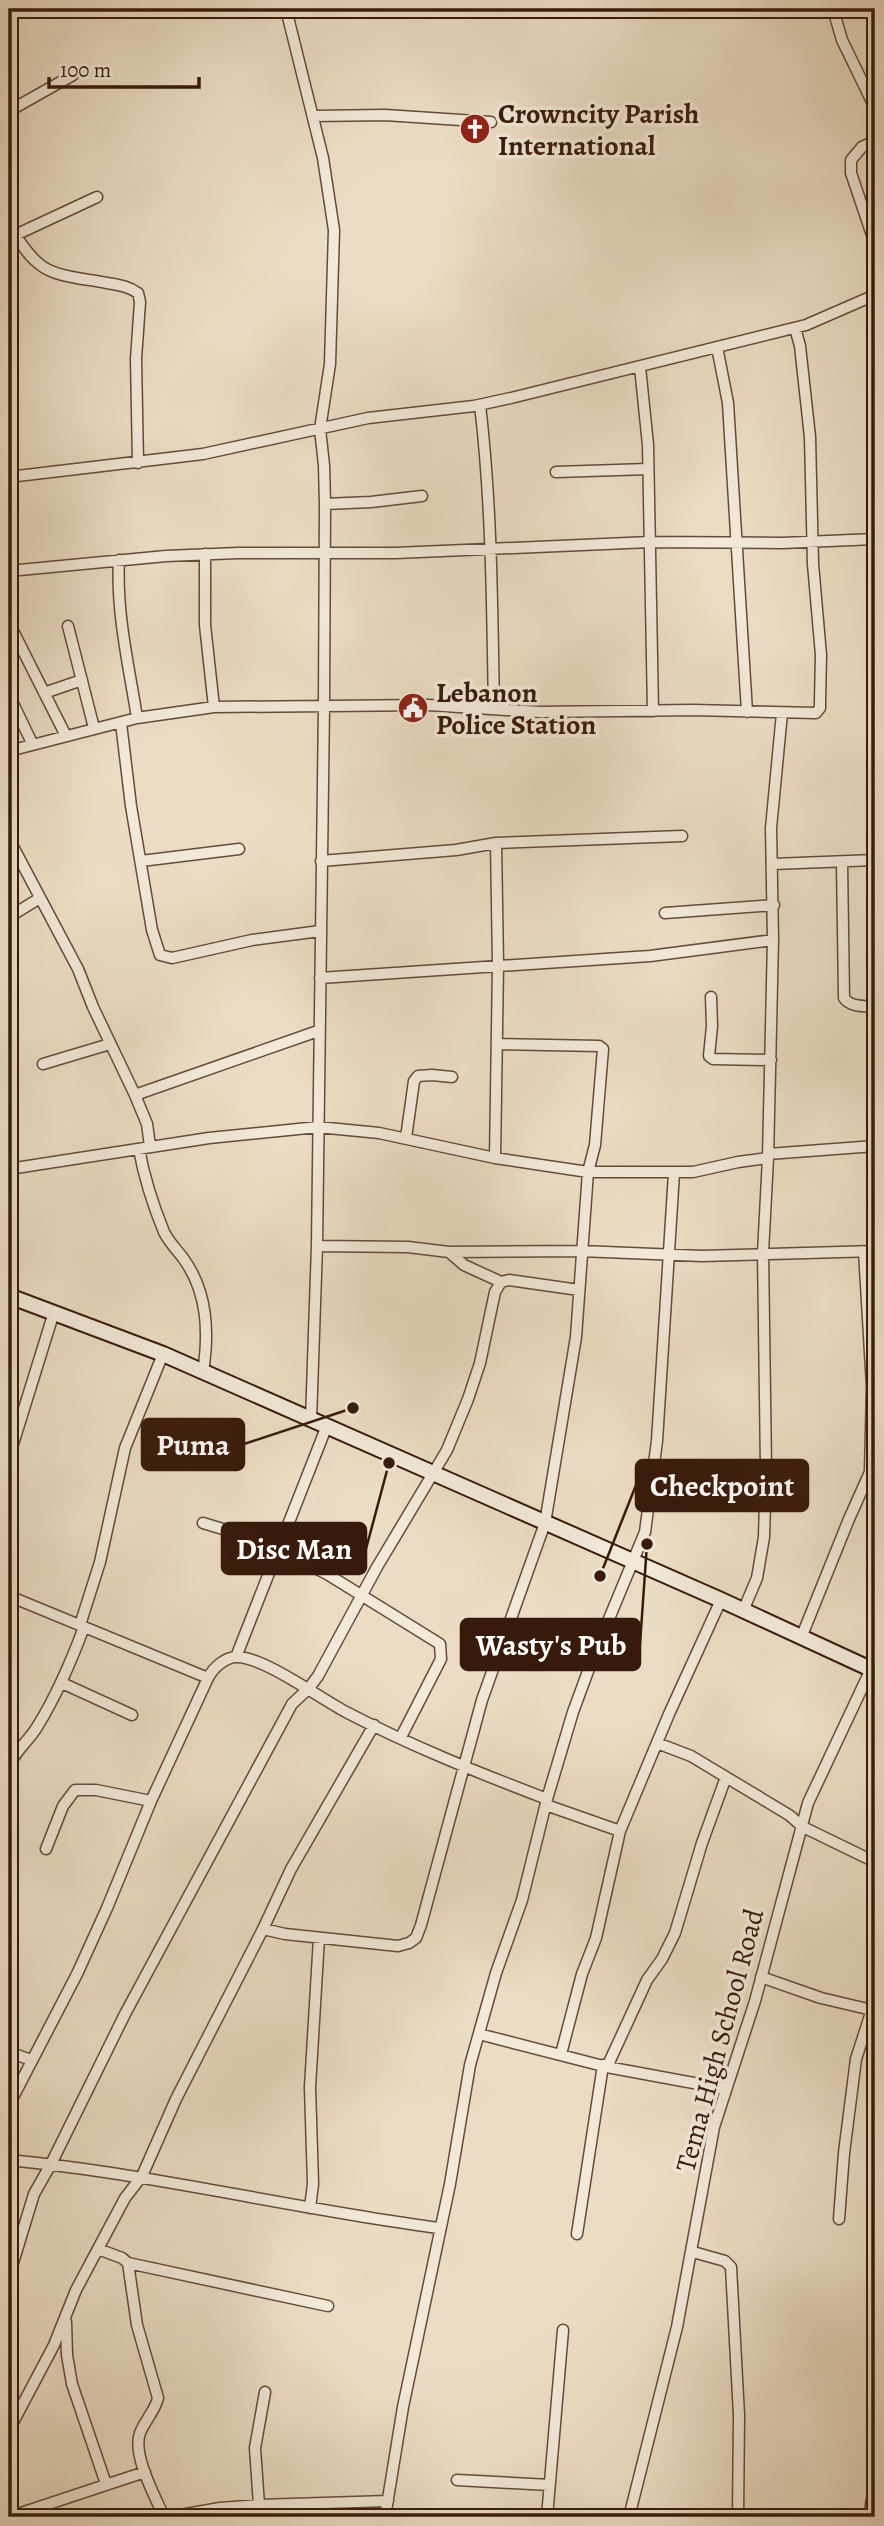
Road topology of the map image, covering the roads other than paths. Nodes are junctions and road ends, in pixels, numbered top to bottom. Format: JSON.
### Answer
{"nodes":[{"id":1,"x":286,"y":9,"type":"edge"},
{"id":2,"x":833,"y":9,"type":"edge"},
{"id":3,"x":73,"y":75,"type":"dead end"},
{"id":4,"x":875,"y":108,"type":"edge"},
{"id":5,"x":9,"y":111,"type":"edge"},
{"id":6,"x":313,"y":116,"type":"junction"},
{"id":7,"x":491,"y":122,"type":"dead end"},
{"id":8,"x":875,"y":141,"type":"edge"},
{"id":9,"x":97,"y":197,"type":"dead end"},
{"id":10,"x":9,"y":224,"type":"edge"},
{"id":11,"x":12,"y":236,"type":"edge"},
{"id":12,"x":875,"y":244,"type":"edge"},
{"id":13,"x":875,"y":295,"type":"edge"},
{"id":14,"x":795,"y":328,"type":"junction"},
{"id":15,"x":717,"y":347,"type":"junction"},
{"id":16,"x":640,"y":367,"type":"junction"},
{"id":17,"x":480,"y":405,"type":"junction"},
{"id":18,"x":320,"y":429,"type":"junction"},
{"id":19,"x":138,"y":463,"type":"junction"},
{"id":20,"x":648,"y":469,"type":"junction"},
{"id":21,"x":556,"y":472,"type":"dead end"},
{"id":22,"x":9,"y":477,"type":"edge"},
{"id":23,"x":422,"y":496,"type":"dead end"},
{"id":24,"x":325,"y":504,"type":"junction"},
{"id":25,"x":875,"y":539,"type":"edge"},
{"id":26,"x":737,"y":541,"type":"junction"},
{"id":27,"x":813,"y":541,"type":"junction"},
{"id":28,"x":650,"y":542,"type":"junction"},
{"id":29,"x":489,"y":548,"type":"junction"},
{"id":30,"x":323,"y":553,"type":"junction"},
{"id":31,"x":205,"y":555,"type":"junction"},
{"id":32,"x":119,"y":560,"type":"junction"},
{"id":33,"x":9,"y":570,"type":"edge"},
{"id":34,"x":9,"y":623,"type":"edge"},
{"id":35,"x":68,"y":626,"type":"dead end"},
{"id":36,"x":82,"y":680,"type":"junction"},
{"id":37,"x":44,"y":693,"type":"junction"},
{"id":38,"x":9,"y":695,"type":"edge"},
{"id":39,"x":324,"y":705,"type":"junction"},
{"id":40,"x":214,"y":707,"type":"junction"},
{"id":41,"x":494,"y":709,"type":"junction"},
{"id":42,"x":653,"y":711,"type":"junction"},
{"id":43,"x":747,"y":712,"type":"junction"},
{"id":44,"x":782,"y":713,"type":"junction"},
{"id":45,"x":137,"y":718,"type":"junction"},
{"id":46,"x":121,"y":723,"type":"junction"},
{"id":47,"x":94,"y":728,"type":"junction"},
{"id":48,"x":66,"y":736,"type":"junction"},
{"id":49,"x":32,"y":743,"type":"junction"},
{"id":50,"x":9,"y":751,"type":"edge"},
{"id":51,"x":682,"y":836,"type":"dead end"},
{"id":52,"x":9,"y":839,"type":"edge"},
{"id":53,"x":496,"y":844,"type":"junction"},
{"id":54,"x":239,"y":849,"type":"dead end"},
{"id":55,"x":875,"y":860,"type":"edge"},
{"id":56,"x":141,"y":861,"type":"junction"},
{"id":57,"x":321,"y":861,"type":"junction"},
{"id":58,"x":842,"y":862,"type":"junction"},
{"id":59,"x":773,"y":864,"type":"junction"},
{"id":60,"x":40,"y":898,"type":"junction"},
{"id":61,"x":774,"y":905,"type":"junction"},
{"id":62,"x":665,"y":913,"type":"dead end"},
{"id":63,"x":9,"y":916,"type":"edge"},
{"id":64,"x":320,"y":931,"type":"junction"},
{"id":65,"x":773,"y":940,"type":"junction"},
{"id":66,"x":498,"y":965,"type":"junction"},
{"id":67,"x":320,"y":978,"type":"junction"},
{"id":68,"x":711,"y":997,"type":"dead end"},
{"id":69,"x":875,"y":1007,"type":"edge"},
{"id":70,"x":318,"y":1031,"type":"junction"},
{"id":71,"x":110,"y":1044,"type":"junction"},
{"id":72,"x":498,"y":1044,"type":"junction"},
{"id":73,"x":771,"y":1060,"type":"junction"},
{"id":74,"x":43,"y":1064,"type":"dead end"},
{"id":75,"x":452,"y":1077,"type":"dead end"},
{"id":76,"x":135,"y":1095,"type":"junction"},
{"id":77,"x":318,"y":1126,"type":"junction"},
{"id":78,"x":406,"y":1138,"type":"junction"},
{"id":79,"x":150,"y":1146,"type":"junction"},
{"id":80,"x":875,"y":1146,"type":"edge"},
{"id":81,"x":139,"y":1149,"type":"junction"},
{"id":82,"x":768,"y":1156,"type":"junction"},
{"id":83,"x":495,"y":1158,"type":"junction"},
{"id":84,"x":9,"y":1169,"type":"edge"},
{"id":85,"x":588,"y":1172,"type":"junction"},
{"id":86,"x":674,"y":1173,"type":"junction"},
{"id":87,"x":317,"y":1246,"type":"junction"},
{"id":88,"x":581,"y":1251,"type":"junction"},
{"id":89,"x":449,"y":1252,"type":"junction"},
{"id":90,"x":870,"y":1252,"type":"edge"},
{"id":91,"x":763,"y":1254,"type":"junction"},
{"id":92,"x":670,"y":1255,"type":"junction"},
{"id":93,"x":501,"y":1282,"type":"junction"},
{"id":94,"x":579,"y":1290,"type":"junction"},
{"id":95,"x":9,"y":1296,"type":"edge"},
{"id":96,"x":54,"y":1312,"type":"junction"},
{"id":97,"x":163,"y":1354,"type":"junction"},
{"id":98,"x":203,"y":1372,"type":"junction"},
{"id":99,"x":311,"y":1420,"type":"junction"},
{"id":100,"x":326,"y":1427,"type":"junction"},
{"id":101,"x":9,"y":1457,"type":"edge"},
{"id":102,"x":873,"y":1473,"type":"edge"},
{"id":103,"x":432,"y":1475,"type":"junction"},
{"id":104,"x":203,"y":1523,"type":"dead end"},
{"id":105,"x":545,"y":1523,"type":"junction"},
{"id":106,"x":277,"y":1551,"type":"junction"},
{"id":107,"x":634,"y":1562,"type":"junction"},
{"id":108,"x":9,"y":1595,"type":"edge"},
{"id":109,"x":360,"y":1597,"type":"junction"},
{"id":110,"x":722,"y":1600,"type":"junction"},
{"id":111,"x":743,"y":1611,"type":"junction"},
{"id":112,"x":82,"y":1626,"type":"junction"},
{"id":113,"x":801,"y":1638,"type":"junction"},
{"id":114,"x":236,"y":1657,"type":"junction"},
{"id":115,"x":873,"y":1670,"type":"edge"},
{"id":116,"x":208,"y":1678,"type":"junction"},
{"id":117,"x":62,"y":1684,"type":"junction"},
{"id":118,"x":309,"y":1688,"type":"junction"},
{"id":119,"x":132,"y":1716,"type":"dead end"},
{"id":120,"x":374,"y":1725,"type":"junction"},
{"id":121,"x":401,"y":1737,"type":"junction"},
{"id":122,"x":657,"y":1743,"type":"junction"},
{"id":123,"x":463,"y":1766,"type":"junction"},
{"id":124,"x":9,"y":1768,"type":"edge"},
{"id":125,"x":726,"y":1777,"type":"junction"},
{"id":126,"x":151,"y":1801,"type":"junction"},
{"id":127,"x":547,"y":1802,"type":"junction"},
{"id":128,"x":803,"y":1827,"type":"junction"},
{"id":129,"x":620,"y":1831,"type":"junction"},
{"id":130,"x":46,"y":1849,"type":"dead end"},
{"id":131,"x":873,"y":1857,"type":"edge"},
{"id":132,"x":263,"y":1929,"type":"junction"},
{"id":133,"x":319,"y":1938,"type":"junction"},
{"id":134,"x":761,"y":1977,"type":"junction"},
{"id":135,"x":874,"y":2005,"type":"edge"},
{"id":136,"x":479,"y":2034,"type":"junction"},
{"id":137,"x":9,"y":2052,"type":"edge"},
{"id":138,"x":561,"y":2054,"type":"junction"},
{"id":139,"x":31,"y":2060,"type":"junction"},
{"id":140,"x":605,"y":2066,"type":"junction"},
{"id":141,"x":726,"y":2089,"type":"junction"},
{"id":142,"x":9,"y":2105,"type":"edge"},
{"id":143,"x":9,"y":2160,"type":"edge"},
{"id":144,"x":51,"y":2164,"type":"junction"},
{"id":145,"x":142,"y":2176,"type":"junction"},
{"id":146,"x":310,"y":2208,"type":"junction"},
{"id":147,"x":839,"y":2219,"type":"dead end"},
{"id":148,"x":439,"y":2228,"type":"junction"},
{"id":149,"x":577,"y":2234,"type":"dead end"},
{"id":150,"x":98,"y":2249,"type":"junction"},
{"id":151,"x":693,"y":2252,"type":"junction"},
{"id":152,"x":128,"y":2263,"type":"junction"},
{"id":153,"x":9,"y":2276,"type":"edge"},
{"id":154,"x":328,"y":2306,"type":"dead end"},
{"id":155,"x":66,"y":2320,"type":"junction"},
{"id":156,"x":563,"y":2330,"type":"dead end"},
{"id":157,"x":265,"y":2392,"type":"dead end"},
{"id":158,"x":9,"y":2430,"type":"edge"},
{"id":159,"x":145,"y":2472,"type":"junction"},
{"id":160,"x":457,"y":2480,"type":"dead end"},
{"id":161,"x":875,"y":2482,"type":"edge"},
{"id":162,"x":106,"y":2484,"type":"junction"},
{"id":163,"x":549,"y":2484,"type":"junction"},
{"id":164,"x":387,"y":2501,"type":"junction"},
{"id":165,"x":259,"y":2505,"type":"junction"},
{"id":166,"x":9,"y":2516,"type":"edge"},
{"id":167,"x":164,"y":2517,"type":"edge"},
{"id":168,"x":169,"y":2517,"type":"edge"},
{"id":169,"x":385,"y":2517,"type":"edge"},
{"id":170,"x":547,"y":2517,"type":"edge"},
{"id":171,"x":629,"y":2517,"type":"edge"},
{"id":172,"x":738,"y":2517,"type":"edge"},
{"id":173,"x":869,"y":2517,"type":"edge"}],
"edges":[{"from":1,"to":6,"type":"street"},
{"from":2,"to":4,"type":"street"},
{"from":3,"to":5,"type":"street"},
{"from":6,"to":7,"type":"street"},
{"from":6,"to":18,"type":"street"},
{"from":8,"to":12,"type":"street"},
{"from":9,"to":11,"type":"street"},
{"from":10,"to":11,"type":"street"},
{"from":11,"to":19,"type":"street"},
{"from":13,"to":14,"type":"street"},
{"from":14,"to":15,"type":"street"},
{"from":14,"to":27,"type":"street"},
{"from":15,"to":16,"type":"street"},
{"from":15,"to":26,"type":"street"},
{"from":16,"to":17,"type":"street"},
{"from":16,"to":20,"type":"street"},
{"from":17,"to":18,"type":"street"},
{"from":17,"to":29,"type":"street"},
{"from":18,"to":19,"type":"street"},
{"from":18,"to":24,"type":"street"},
{"from":19,"to":22,"type":"street"},
{"from":20,"to":21,"type":"street"},
{"from":20,"to":28,"type":"street"},
{"from":23,"to":24,"type":"street"},
{"from":24,"to":30,"type":"street"},
{"from":25,"to":27,"type":"street"},
{"from":26,"to":27,"type":"street"},
{"from":26,"to":28,"type":"street"},
{"from":26,"to":43,"type":"street"},
{"from":27,"to":44,"type":"street"},
{"from":28,"to":29,"type":"street"},
{"from":28,"to":42,"type":"street"},
{"from":29,"to":30,"type":"street"},
{"from":29,"to":41,"type":"street"},
{"from":30,"to":31,"type":"street"},
{"from":30,"to":39,"type":"street"},
{"from":31,"to":32,"type":"street"},
{"from":31,"to":40,"type":"street"},
{"from":32,"to":33,"type":"street"},
{"from":32,"to":45,"type":"street"},
{"from":34,"to":37,"type":"street"},
{"from":35,"to":36,"type":"street"},
{"from":36,"to":37,"type":"street"},
{"from":36,"to":47,"type":"street"},
{"from":37,"to":48,"type":"street"},
{"from":38,"to":49,"type":"street"},
{"from":39,"to":40,"type":"street"},
{"from":39,"to":41,"type":"street"},
{"from":39,"to":57,"type":"street"},
{"from":40,"to":45,"type":"street"},
{"from":41,"to":42,"type":"street"},
{"from":42,"to":43,"type":"street"},
{"from":43,"to":44,"type":"street"},
{"from":44,"to":59,"type":"street"},
{"from":45,"to":46,"type":"street"},
{"from":46,"to":47,"type":"street"},
{"from":46,"to":56,"type":"street"},
{"from":47,"to":48,"type":"street"},
{"from":48,"to":49,"type":"street"},
{"from":49,"to":50,"type":"street"},
{"from":51,"to":53,"type":"street"},
{"from":52,"to":60,"type":"street"},
{"from":53,"to":57,"type":"street"},
{"from":53,"to":66,"type":"street"},
{"from":54,"to":56,"type":"street"},
{"from":55,"to":58,"type":"street"},
{"from":56,"to":64,"type":"street"},
{"from":57,"to":64,"type":"street"},
{"from":58,"to":59,"type":"street"},
{"from":58,"to":69,"type":"street"},
{"from":59,"to":61,"type":"street"},
{"from":60,"to":63,"type":"street"},
{"from":60,"to":71,"type":"street"},
{"from":61,"to":62,"type":"street"},
{"from":61,"to":65,"type":"street"},
{"from":64,"to":67,"type":"street"},
{"from":65,"to":66,"type":"street"},
{"from":65,"to":73,"type":"street"},
{"from":66,"to":67,"type":"street"},
{"from":66,"to":72,"type":"street"},
{"from":67,"to":70,"type":"street"},
{"from":68,"to":73,"type":"street"},
{"from":70,"to":76,"type":"street"},
{"from":70,"to":77,"type":"street"},
{"from":71,"to":74,"type":"street"},
{"from":71,"to":76,"type":"street"},
{"from":72,"to":83,"type":"street"},
{"from":72,"to":85,"type":"street"},
{"from":73,"to":82,"type":"street"},
{"from":75,"to":78,"type":"street"},
{"from":76,"to":79,"type":"street"},
{"from":77,"to":78,"type":"street"},
{"from":77,"to":79,"type":"street"},
{"from":77,"to":87,"type":"street"},
{"from":78,"to":83,"type":"street"},
{"from":79,"to":81,"type":"street"},
{"from":80,"to":82,"type":"street"},
{"from":81,"to":84,"type":"street"},
{"from":81,"to":98,"type":"street"},
{"from":82,"to":86,"type":"street"},
{"from":82,"to":91,"type":"street"},
{"from":83,"to":85,"type":"street"},
{"from":85,"to":86,"type":"street"},
{"from":85,"to":88,"type":"street"},
{"from":86,"to":92,"type":"street"},
{"from":87,"to":89,"type":"street"},
{"from":87,"to":99,"type":"street"},
{"from":88,"to":89,"type":"street"},
{"from":88,"to":92,"type":"street"},
{"from":88,"to":94,"type":"street"},
{"from":89,"to":93,"type":"street"},
{"from":90,"to":91,"type":"street"},
{"from":90,"to":102,"type":"street"},
{"from":91,"to":92,"type":"street"},
{"from":91,"to":111,"type":"street"},
{"from":92,"to":107,"type":"street"},
{"from":93,"to":94,"type":"street"},
{"from":93,"to":103,"type":"street"},
{"from":94,"to":105,"type":"street"},
{"from":95,"to":96,"type":"main road"},
{"from":96,"to":97,"type":"main road"},
{"from":96,"to":101,"type":"street"},
{"from":97,"to":98,"type":"main road"},
{"from":97,"to":112,"type":"street"},
{"from":98,"to":99,"type":"main road"},
{"from":99,"to":100,"type":"main road"},
{"from":100,"to":103,"type":"main road"},
{"from":100,"to":106,"type":"street"},
{"from":102,"to":113,"type":"street"},
{"from":103,"to":105,"type":"main road"},
{"from":103,"to":109,"type":"street"},
{"from":104,"to":106,"type":"street"},
{"from":105,"to":107,"type":"main road"},
{"from":105,"to":123,"type":"street"},
{"from":106,"to":109,"type":"street"},
{"from":106,"to":114,"type":"street"},
{"from":107,"to":110,"type":"main road"},
{"from":107,"to":127,"type":"street"},
{"from":108,"to":112,"type":"street"},
{"from":109,"to":118,"type":"street"},
{"from":109,"to":121,"type":"street"},
{"from":110,"to":111,"type":"main road"},
{"from":110,"to":122,"type":"street"},
{"from":111,"to":113,"type":"main road"},
{"from":112,"to":116,"type":"street"},
{"from":112,"to":117,"type":"street"},
{"from":113,"to":115,"type":"main road"},
{"from":114,"to":116,"type":"street"},
{"from":114,"to":118,"type":"street"},
{"from":115,"to":128,"type":"street","name":"Tema High School Road"},
{"from":116,"to":126,"type":"street"},
{"from":117,"to":119,"type":"street"},
{"from":117,"to":124,"type":"street"},
{"from":118,"to":120,"type":"street"},
{"from":118,"to":144,"type":"street"},
{"from":120,"to":121,"type":"street"},
{"from":120,"to":132,"type":"street"},
{"from":121,"to":123,"type":"street"},
{"from":122,"to":125,"type":"street"},
{"from":122,"to":129,"type":"street"},
{"from":123,"to":127,"type":"street"},
{"from":123,"to":133,"type":"street"},
{"from":125,"to":128,"type":"street"},
{"from":125,"to":140,"type":"street"},
{"from":126,"to":130,"type":"street"},
{"from":126,"to":139,"type":"street"},
{"from":127,"to":129,"type":"street"},
{"from":127,"to":136,"type":"street"},
{"from":128,"to":131,"type":"street"},
{"from":128,"to":134,"type":"street","name":"Tema High School Road"},
{"from":129,"to":138,"type":"street"},
{"from":132,"to":133,"type":"street"},
{"from":132,"to":145,"type":"street"},
{"from":133,"to":146,"type":"street"},
{"from":134,"to":135,"type":"street"},
{"from":134,"to":141,"type":"street","name":"Tema High School Road"},
{"from":135,"to":147,"type":"street"},
{"from":136,"to":138,"type":"street"},
{"from":136,"to":148,"type":"street"},
{"from":137,"to":139,"type":"street"},
{"from":138,"to":140,"type":"street"},
{"from":139,"to":142,"type":"street"},
{"from":140,"to":141,"type":"street"},
{"from":140,"to":149,"type":"street"},
{"from":141,"to":151,"type":"street","name":"Tema High School Road"},
{"from":143,"to":144,"type":"street"},
{"from":144,"to":145,"type":"street"},
{"from":144,"to":153,"type":"street"},
{"from":145,"to":146,"type":"street"},
{"from":145,"to":150,"type":"street"},
{"from":146,"to":148,"type":"street"},
{"from":148,"to":164,"type":"street"},
{"from":150,"to":152,"type":"street"},
{"from":150,"to":155,"type":"street"},
{"from":151,"to":171,"type":"street","name":"Tema High School Road"},
{"from":151,"to":172,"type":"street"},
{"from":152,"to":154,"type":"street"},
{"from":152,"to":159,"type":"street"},
{"from":155,"to":158,"type":"street"},
{"from":155,"to":162,"type":"street"},
{"from":156,"to":163,"type":"street"},
{"from":157,"to":165,"type":"street"},
{"from":159,"to":162,"type":"street"},
{"from":159,"to":167,"type":"street"},
{"from":160,"to":163,"type":"street"},
{"from":161,"to":173,"type":"street"},
{"from":162,"to":166,"type":"street"},
{"from":163,"to":170,"type":"street"},
{"from":164,"to":165,"type":"street"},
{"from":164,"to":169,"type":"street"},
{"from":165,"to":168,"type":"street"}]}
